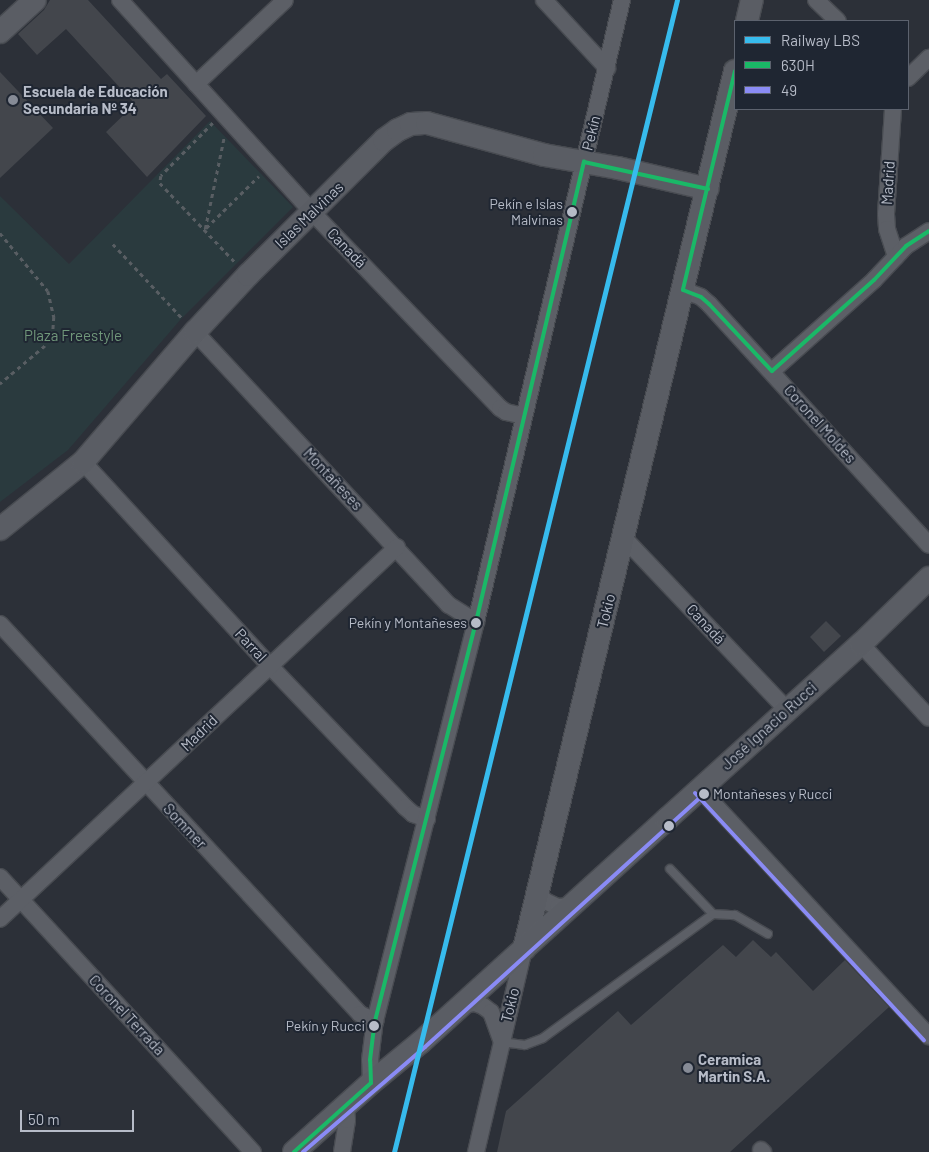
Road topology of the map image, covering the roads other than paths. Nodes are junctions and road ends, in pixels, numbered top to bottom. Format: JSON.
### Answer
{"nodes":[{"id":1,"x":35,"y":0,"type":"edge"},
{"id":2,"x":120,"y":0,"type":"edge"},
{"id":3,"x":285,"y":0,"type":"edge"},
{"id":4,"x":544,"y":0,"type":"edge"},
{"id":5,"x":622,"y":0,"type":"edge"},
{"id":6,"x":752,"y":0,"type":"edge"},
{"id":7,"x":816,"y":0,"type":"edge"},
{"id":8,"x":747,"y":20,"type":"edge"},
{"id":9,"x":837,"y":20,"type":"edge"},
{"id":10,"x":0,"y":32,"type":"edge"},
{"id":11,"x":929,"y":58,"type":"edge"},
{"id":12,"x":607,"y":68,"type":"junction"},
{"id":13,"x":734,"y":75,"type":"edge"},
{"id":14,"x":909,"y":77,"type":"edge"},
{"id":15,"x":196,"y":84,"type":"junction"},
{"id":16,"x":893,"y":110,"type":"edge"},
{"id":17,"x":584,"y":162,"type":"junction"},
{"id":18,"x":708,"y":189,"type":"junction"},
{"id":19,"x":313,"y":213,"type":"junction"},
{"id":20,"x":929,"y":231,"type":"edge"},
{"id":21,"x":896,"y":257,"type":"junction"},
{"id":22,"x":683,"y":290,"type":"junction"},
{"id":23,"x":195,"y":332,"type":"junction"},
{"id":24,"x":772,"y":371,"type":"junction"},
{"id":25,"x":523,"y":416,"type":"junction"},
{"id":26,"x":83,"y":462,"type":"junction"},
{"id":27,"x":0,"y":529,"type":"edge"},
{"id":28,"x":624,"y":538,"type":"junction"},
{"id":29,"x":929,"y":545,"type":"edge"},
{"id":30,"x":397,"y":547,"type":"junction"},
{"id":31,"x":929,"y":578,"type":"edge"},
{"id":32,"x":476,"y":622,"type":"junction"},
{"id":33,"x":0,"y":624,"type":"edge"},
{"id":34,"x":861,"y":644,"type":"junction"},
{"id":35,"x":269,"y":665,"type":"junction"},
{"id":36,"x":787,"y":710,"type":"junction"},
{"id":37,"x":929,"y":718,"type":"edge"},
{"id":38,"x":146,"y":784,"type":"junction"},
{"id":39,"x":700,"y":788,"type":"junction"},
{"id":40,"x":427,"y":819,"type":"junction"},
{"id":41,"x":670,"y":869,"type":"dead end"},
{"id":42,"x":0,"y":877,"type":"edge"},
{"id":43,"x":540,"y":880,"type":"junction"},
{"id":44,"x":21,"y":900,"type":"junction"},
{"id":45,"x":571,"y":906,"type":"junction"},
{"id":46,"x":714,"y":914,"type":"junction"},
{"id":47,"x":0,"y":919,"type":"edge"},
{"id":48,"x":768,"y":934,"type":"dead end"},
{"id":49,"x":524,"y":949,"type":"junction"},
{"id":50,"x":462,"y":1004,"type":"junction"},
{"id":51,"x":375,"y":1020,"type":"junction"},
{"id":52,"x":929,"y":1036,"type":"edge"},
{"id":53,"x":501,"y":1041,"type":"junction"},
{"id":54,"x":371,"y":1083,"type":"junction"},
{"id":55,"x":346,"y":1105,"type":"junction"},
{"id":56,"x":253,"y":1152,"type":"edge"},
{"id":57,"x":294,"y":1152,"type":"edge"},
{"id":58,"x":342,"y":1152,"type":"edge"},
{"id":59,"x":476,"y":1152,"type":"edge"}],
"edges":[{"from":1,"to":10,"type":"street"},
{"from":2,"to":15,"type":"street","name":"Canadá"},
{"from":3,"to":15,"type":"street"},
{"from":4,"to":12,"type":"street"},
{"from":5,"to":12,"type":"street","name":"Pekín"},
{"from":6,"to":8,"type":"street"},
{"from":7,"to":9,"type":"street"},
{"from":11,"to":14,"type":"street"},
{"from":12,"to":17,"type":"street","name":"Pekín"},
{"from":13,"to":18,"type":"street","name":"Tokio"},
{"from":15,"to":19,"type":"street","name":"Canadá"},
{"from":16,"to":21,"type":"street","name":"Madrid"},
{"from":17,"to":18,"type":"street","name":"Islas Malvinas"},
{"from":17,"to":19,"type":"street","name":"Islas Malvinas"},
{"from":17,"to":25,"type":"street","name":"Pekín"},
{"from":18,"to":22,"type":"street","name":"Tokio"},
{"from":19,"to":23,"type":"street","name":"Islas Malvinas"},
{"from":19,"to":25,"type":"street","name":"Canadá"},
{"from":20,"to":21,"type":"street"},
{"from":21,"to":24,"type":"street"},
{"from":22,"to":24,"type":"street","name":"Coronel Moldes"},
{"from":22,"to":28,"type":"street","name":"Tokio"},
{"from":23,"to":26,"type":"street","name":"Islas Malvinas"},
{"from":23,"to":30,"type":"street","name":"Montañeses"},
{"from":24,"to":29,"type":"street","name":"Coronel Moldes"},
{"from":25,"to":32,"type":"street","name":"Pekín"},
{"from":26,"to":27,"type":"street","name":"Islas Malvinas"},
{"from":26,"to":35,"type":"street","name":"Parral"},
{"from":28,"to":36,"type":"street","name":"Canadá"},
{"from":28,"to":43,"type":"street","name":"Tokio"},
{"from":30,"to":32,"type":"street","name":"Montañeses"},
{"from":30,"to":35,"type":"street","name":"Madrid"},
{"from":31,"to":34,"type":"street","name":"José Ignacio Rucci"},
{"from":32,"to":40,"type":"street","name":"Pekín"},
{"from":33,"to":38,"type":"street","name":"Sommer"},
{"from":34,"to":36,"type":"street","name":"José Ignacio Rucci"},
{"from":34,"to":37,"type":"street"},
{"from":35,"to":38,"type":"street","name":"Madrid"},
{"from":35,"to":40,"type":"street","name":"Parral"},
{"from":36,"to":39,"type":"street","name":"José Ignacio Rucci"},
{"from":38,"to":44,"type":"street","name":"Madrid"},
{"from":38,"to":51,"type":"street","name":"Sommer"},
{"from":39,"to":45,"type":"street","name":"José Ignacio Rucci"},
{"from":39,"to":52,"type":"street"},
{"from":40,"to":51,"type":"street","name":"Pekín"},
{"from":41,"to":46,"type":"lane"},
{"from":42,"to":44,"type":"street","name":"Coronel Terrada"},
{"from":43,"to":45,"type":"street"},
{"from":43,"to":49,"type":"street","name":"Tokio"},
{"from":44,"to":47,"type":"street","name":"Madrid"},
{"from":44,"to":56,"type":"street","name":"Coronel Terrada"},
{"from":45,"to":49,"type":"street","name":"José Ignacio Rucci"},
{"from":46,"to":48,"type":"lane"},
{"from":46,"to":53,"type":"lane"},
{"from":49,"to":50,"type":"street","name":"José Ignacio Rucci"},
{"from":49,"to":53,"type":"street","name":"Tokio"},
{"from":50,"to":53,"type":"street"},
{"from":50,"to":54,"type":"street","name":"José Ignacio Rucci"},
{"from":51,"to":54,"type":"street","name":"Pekín"},
{"from":53,"to":59,"type":"street","name":"Tokio"},
{"from":54,"to":55,"type":"street","name":"José Ignacio Rucci"},
{"from":55,"to":57,"type":"street","name":"José Ignacio Rucci"},
{"from":55,"to":58,"type":"street"}]}
